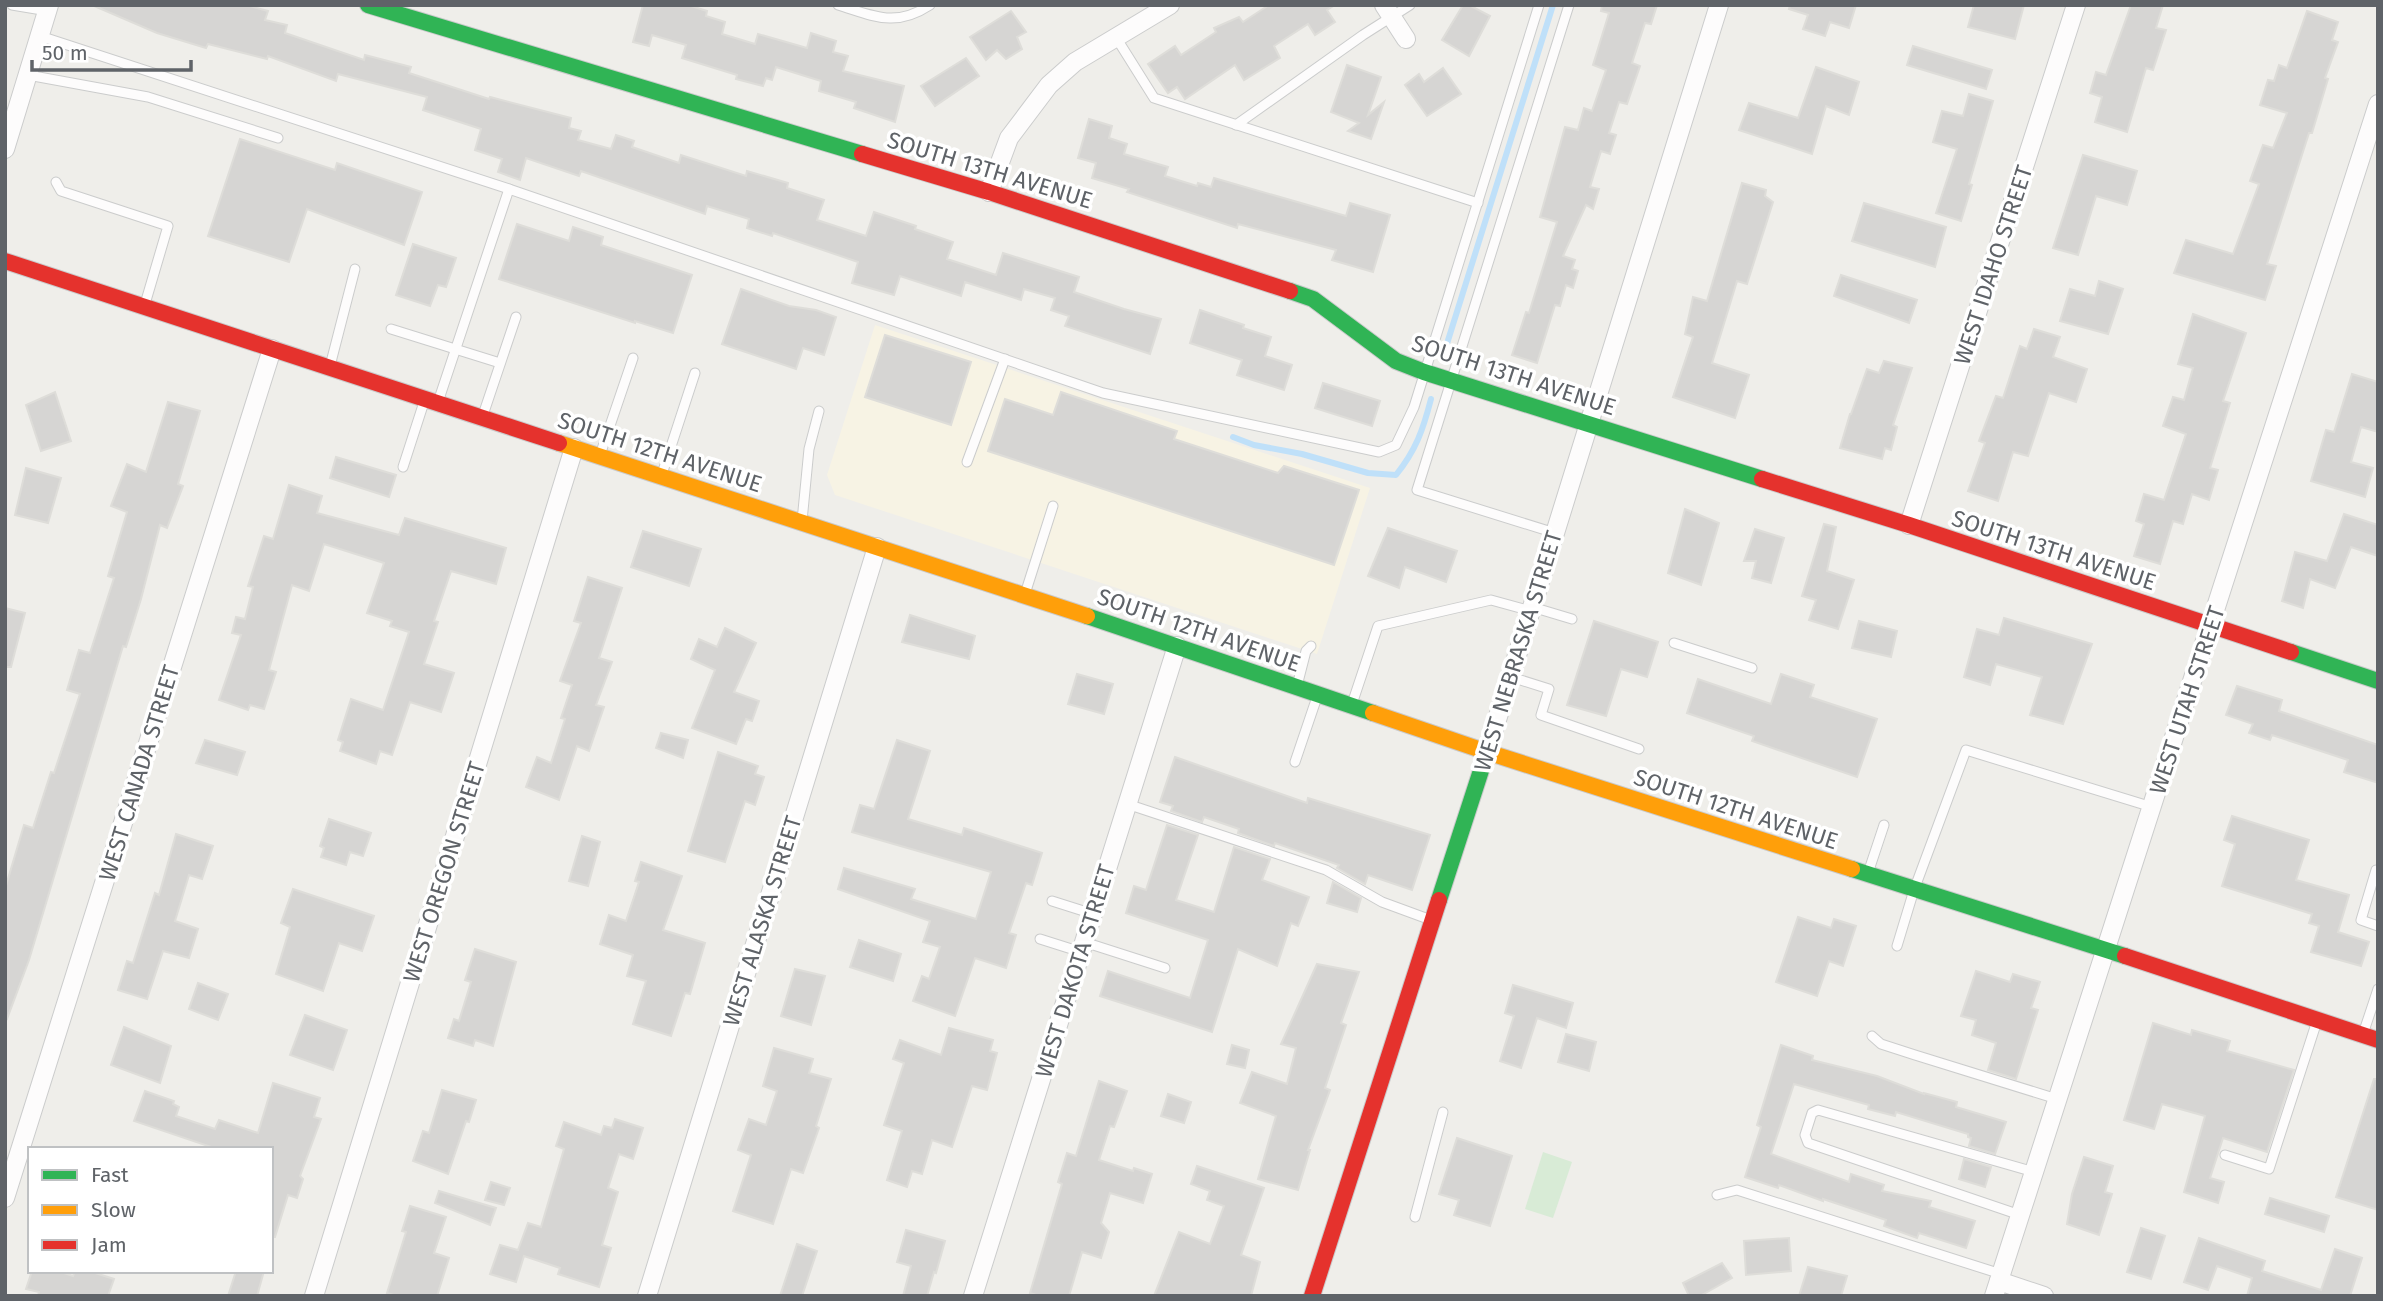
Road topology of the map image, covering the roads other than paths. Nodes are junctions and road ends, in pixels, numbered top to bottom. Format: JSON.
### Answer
{"nodes":[{"id":1,"x":12,"y":5,"type":"edge"},
{"id":2,"x":368,"y":5,"type":"edge"},
{"id":3,"x":838,"y":5,"type":"edge"},
{"id":4,"x":930,"y":5,"type":"edge"},
{"id":5,"x":1170,"y":5,"type":"edge"},
{"id":6,"x":1410,"y":5,"type":"edge"},
{"id":7,"x":1539,"y":5,"type":"edge"},
{"id":8,"x":1569,"y":5,"type":"edge"},
{"id":9,"x":1718,"y":5,"type":"edge"},
{"id":10,"x":2076,"y":5,"type":"edge"},
{"id":11,"x":49,"y":8,"type":"edge"},
{"id":12,"x":1388,"y":11,"type":"edge"},
{"id":13,"x":40,"y":36,"type":"junction"},
{"id":14,"x":1117,"y":38,"type":"junction"},
{"id":15,"x":1406,"y":39,"type":"dead end"},
{"id":16,"x":28,"y":75,"type":"junction"},
{"id":17,"x":2378,"y":104,"type":"edge"},
{"id":18,"x":1236,"y":125,"type":"junction"},
{"id":19,"x":278,"y":138,"type":"dead end"},
{"id":20,"x":5,"y":149,"type":"edge"},
{"id":21,"x":55,"y":182,"type":"dead end"},
{"id":22,"x":509,"y":189,"type":"junction"},
{"id":23,"x":989,"y":192,"type":"junction"},
{"id":24,"x":1478,"y":203,"type":"junction"},
{"id":25,"x":5,"y":261,"type":"edge"},
{"id":26,"x":355,"y":269,"type":"dead end"},
{"id":27,"x":144,"y":307,"type":"junction"},
{"id":28,"x":516,"y":317,"type":"dead end"},
{"id":29,"x":391,"y":329,"type":"dead end"},
{"id":30,"x":272,"y":349,"type":"junction"},
{"id":31,"x":456,"y":349,"type":"junction"},
{"id":32,"x":633,"y":358,"type":"dead end"},
{"id":33,"x":1005,"y":359,"type":"junction"},
{"id":34,"x":500,"y":363,"type":"junction"},
{"id":35,"x":329,"y":368,"type":"junction"},
{"id":36,"x":1424,"y":372,"type":"junction"},
{"id":37,"x":695,"y":373,"type":"dead end"},
{"id":38,"x":1450,"y":380,"type":"junction"},
{"id":39,"x":431,"y":401,"type":"junction"},
{"id":40,"x":819,"y":411,"type":"dead end"},
{"id":41,"x":482,"y":418,"type":"junction"},
{"id":42,"x":1589,"y":424,"type":"junction"},
{"id":43,"x":574,"y":448,"type":"junction"},
{"id":44,"x":600,"y":456,"type":"junction"},
{"id":45,"x":967,"y":462,"type":"dead end"},
{"id":46,"x":403,"y":467,"type":"dead end"},
{"id":47,"x":661,"y":477,"type":"junction"},
{"id":48,"x":1053,"y":506,"type":"dead end"},
{"id":49,"x":802,"y":522,"type":"junction"},
{"id":50,"x":1909,"y":526,"type":"junction"},
{"id":51,"x":1555,"y":533,"type":"junction"},
{"id":52,"x":877,"y":547,"type":"junction"},
{"id":53,"x":1025,"y":596,"type":"junction"},
{"id":54,"x":1531,"y":609,"type":"junction"},
{"id":55,"x":1572,"y":618,"type":"dead end"},
{"id":56,"x":2211,"y":626,"type":"junction"},
{"id":57,"x":1674,"y":643,"type":"dead end"},
{"id":58,"x":1177,"y":646,"type":"junction"},
{"id":59,"x":1311,"y":646,"type":"dead end"},
{"id":60,"x":1752,"y":668,"type":"dead end"},
{"id":61,"x":1511,"y":677,"type":"junction"},
{"id":62,"x":2378,"y":681,"type":"edge"},
{"id":63,"x":1297,"y":687,"type":"junction"},
{"id":64,"x":1318,"y":694,"type":"junction"},
{"id":65,"x":1352,"y":706,"type":"junction"},
{"id":66,"x":1640,"y":748,"type":"dead end"},
{"id":67,"x":1487,"y":752,"type":"junction"},
{"id":68,"x":1295,"y":762,"type":"dead end"},
{"id":69,"x":1128,"y":804,"type":"junction"},
{"id":70,"x":2152,"y":807,"type":"junction"},
{"id":71,"x":1884,"y":825,"type":"dead end"},
{"id":72,"x":2376,"y":870,"type":"edge"},
{"id":73,"x":1867,"y":875,"type":"junction"},
{"id":74,"x":1914,"y":890,"type":"junction"},
{"id":75,"x":1052,"y":901,"type":"dead end"},
{"id":76,"x":1093,"y":914,"type":"junction"},
{"id":77,"x":1433,"y":920,"type":"junction"},
{"id":78,"x":2378,"y":926,"type":"edge"},
{"id":79,"x":1040,"y":939,"type":"dead end"},
{"id":80,"x":1897,"y":946,"type":"dead end"},
{"id":81,"x":1082,"y":947,"type":"junction"},
{"id":82,"x":2105,"y":950,"type":"junction"},
{"id":83,"x":1165,"y":968,"type":"dead end"},
{"id":84,"x":2378,"y":989,"type":"edge"},
{"id":85,"x":2317,"y":1020,"type":"junction"},
{"id":86,"x":1872,"y":1036,"type":"dead end"},
{"id":87,"x":2370,"y":1037,"type":"edge"},
{"id":88,"x":2057,"y":1099,"type":"junction"},
{"id":89,"x":1443,"y":1112,"type":"dead end"},
{"id":90,"x":2225,"y":1155,"type":"dead end"},
{"id":91,"x":2034,"y":1172,"type":"junction"},
{"id":92,"x":1717,"y":1195,"type":"dead end"},
{"id":93,"x":5,"y":1198,"type":"edge"},
{"id":94,"x":2020,"y":1215,"type":"junction"},
{"id":95,"x":1415,"y":1217,"type":"dead end"},
{"id":96,"x":1998,"y":1284,"type":"edge"},
{"id":97,"x":314,"y":1296,"type":"edge"},
{"id":98,"x":647,"y":1296,"type":"edge"},
{"id":99,"x":973,"y":1296,"type":"edge"},
{"id":100,"x":1312,"y":1296,"type":"edge"},
{"id":101,"x":2044,"y":1296,"type":"edge"}],
"edges":[{"from":1,"to":11,"type":"lane"},
{"from":2,"to":23,"type":"street","name":"SOUTH 13TH AVENUE"},
{"from":3,"to":4,"type":"lane"},
{"from":5,"to":14,"type":"street"},
{"from":6,"to":12,"type":"lane"},
{"from":7,"to":24,"type":"lane"},
{"from":8,"to":38,"type":"lane"},
{"from":9,"to":42,"type":"street","name":"WEST NEBRASKA STREET"},
{"from":10,"to":50,"type":"street","name":"WEST IDAHO STREET"},
{"from":11,"to":13,"type":"street"},
{"from":12,"to":15,"type":"street"},
{"from":12,"to":18,"type":"lane"},
{"from":13,"to":16,"type":"street"},
{"from":13,"to":22,"type":"lane"},
{"from":14,"to":18,"type":"lane"},
{"from":14,"to":23,"type":"street"},
{"from":16,"to":19,"type":"lane"},
{"from":16,"to":20,"type":"street"},
{"from":17,"to":56,"type":"street","name":"WEST UTAH STREET"},
{"from":18,"to":24,"type":"lane"},
{"from":21,"to":27,"type":"lane"},
{"from":22,"to":31,"type":"lane"},
{"from":22,"to":33,"type":"lane"},
{"from":23,"to":36,"type":"street","name":"SOUTH 13TH AVENUE"},
{"from":24,"to":36,"type":"lane"},
{"from":25,"to":27,"type":"street","name":"SOUTH 12TH AVENUE"},
{"from":26,"to":35,"type":"lane"},
{"from":27,"to":30,"type":"street","name":"SOUTH 12TH AVENUE"},
{"from":28,"to":34,"type":"lane"},
{"from":29,"to":31,"type":"lane"},
{"from":30,"to":35,"type":"street","name":"SOUTH 12TH AVENUE"},
{"from":30,"to":93,"type":"street","name":"WEST CANADA STREET"},
{"from":31,"to":34,"type":"lane"},
{"from":31,"to":39,"type":"lane"},
{"from":32,"to":44,"type":"lane"},
{"from":33,"to":36,"type":"lane"},
{"from":33,"to":45,"type":"lane"},
{"from":34,"to":41,"type":"lane"},
{"from":35,"to":39,"type":"street","name":"SOUTH 12TH AVENUE"},
{"from":36,"to":38,"type":"street","name":"SOUTH 13TH AVENUE"},
{"from":37,"to":47,"type":"lane"},
{"from":38,"to":42,"type":"street","name":"SOUTH 13TH AVENUE"},
{"from":38,"to":51,"type":"lane"},
{"from":39,"to":41,"type":"street","name":"SOUTH 12TH AVENUE"},
{"from":39,"to":46,"type":"lane"},
{"from":40,"to":49,"type":"lane"},
{"from":41,"to":43,"type":"street","name":"SOUTH 12TH AVENUE"},
{"from":42,"to":50,"type":"street","name":"SOUTH 13TH AVENUE"},
{"from":42,"to":51,"type":"street","name":"WEST NEBRASKA STREET"},
{"from":43,"to":44,"type":"street","name":"SOUTH 12TH AVENUE"},
{"from":43,"to":97,"type":"street","name":"WEST OREGON STREET"},
{"from":44,"to":47,"type":"street","name":"SOUTH 12TH AVENUE"},
{"from":47,"to":49,"type":"street","name":"SOUTH 12TH AVENUE"},
{"from":48,"to":53,"type":"lane"},
{"from":49,"to":52,"type":"street","name":"SOUTH 12TH AVENUE"},
{"from":50,"to":56,"type":"street","name":"SOUTH 13TH AVENUE"},
{"from":51,"to":54,"type":"street","name":"WEST NEBRASKA STREET"},
{"from":52,"to":53,"type":"street","name":"SOUTH 12TH AVENUE"},
{"from":52,"to":98,"type":"street","name":"WEST ALASKA STREET"},
{"from":53,"to":58,"type":"street","name":"SOUTH 12TH AVENUE"},
{"from":54,"to":55,"type":"lane"},
{"from":54,"to":61,"type":"street","name":"WEST NEBRASKA STREET"},
{"from":54,"to":65,"type":"lane"},
{"from":56,"to":62,"type":"street","name":"SOUTH 13TH AVENUE"},
{"from":56,"to":70,"type":"street","name":"WEST UTAH STREET"},
{"from":57,"to":60,"type":"lane"},
{"from":58,"to":63,"type":"street","name":"SOUTH 12TH AVENUE"},
{"from":58,"to":69,"type":"street","name":"WEST DAKOTA STREET"},
{"from":59,"to":63,"type":"lane"},
{"from":61,"to":66,"type":"lane"},
{"from":61,"to":67,"type":"street","name":"WEST NEBRASKA STREET"},
{"from":63,"to":64,"type":"street","name":"SOUTH 12TH AVENUE"},
{"from":64,"to":65,"type":"street","name":"SOUTH 12TH AVENUE"},
{"from":64,"to":68,"type":"lane"},
{"from":65,"to":67,"type":"street","name":"SOUTH 12TH AVENUE"},
{"from":67,"to":73,"type":"street","name":"SOUTH 12TH AVENUE"},
{"from":67,"to":77,"type":"street","name":"WEST NEBRASKA STREET"},
{"from":69,"to":76,"type":"street","name":"WEST DAKOTA STREET"},
{"from":69,"to":77,"type":"lane"},
{"from":70,"to":74,"type":"lane"},
{"from":70,"to":82,"type":"street","name":"WEST UTAH STREET"},
{"from":71,"to":73,"type":"lane"},
{"from":72,"to":78,"type":"lane"},
{"from":73,"to":74,"type":"street","name":"SOUTH 12TH AVENUE"},
{"from":74,"to":80,"type":"lane"},
{"from":74,"to":82,"type":"street","name":"SOUTH 12TH AVENUE"},
{"from":75,"to":76,"type":"lane"},
{"from":76,"to":81,"type":"street","name":"WEST DAKOTA STREET"},
{"from":77,"to":100,"type":"street","name":"WEST NEBRASKA STREET"},
{"from":79,"to":81,"type":"lane"},
{"from":81,"to":83,"type":"lane"},
{"from":81,"to":99,"type":"street","name":"WEST DAKOTA STREET"},
{"from":82,"to":85,"type":"street","name":"SOUTH 12TH AVENUE"},
{"from":82,"to":88,"type":"street","name":"WEST UTAH STREET"},
{"from":84,"to":87,"type":"lane"},
{"from":85,"to":87,"type":"street","name":"SOUTH 12TH AVENUE"},
{"from":85,"to":90,"type":"lane"},
{"from":86,"to":88,"type":"lane"},
{"from":88,"to":91,"type":"street","name":"WEST UTAH STREET"},
{"from":89,"to":95,"type":"lane"},
{"from":91,"to":94,"type":"street","name":"WEST UTAH STREET"},
{"from":91,"to":94,"type":"lane"},
{"from":92,"to":96,"type":"lane"},
{"from":94,"to":96,"type":"street","name":"WEST UTAH STREET"},
{"from":96,"to":101,"type":"street"}]}
